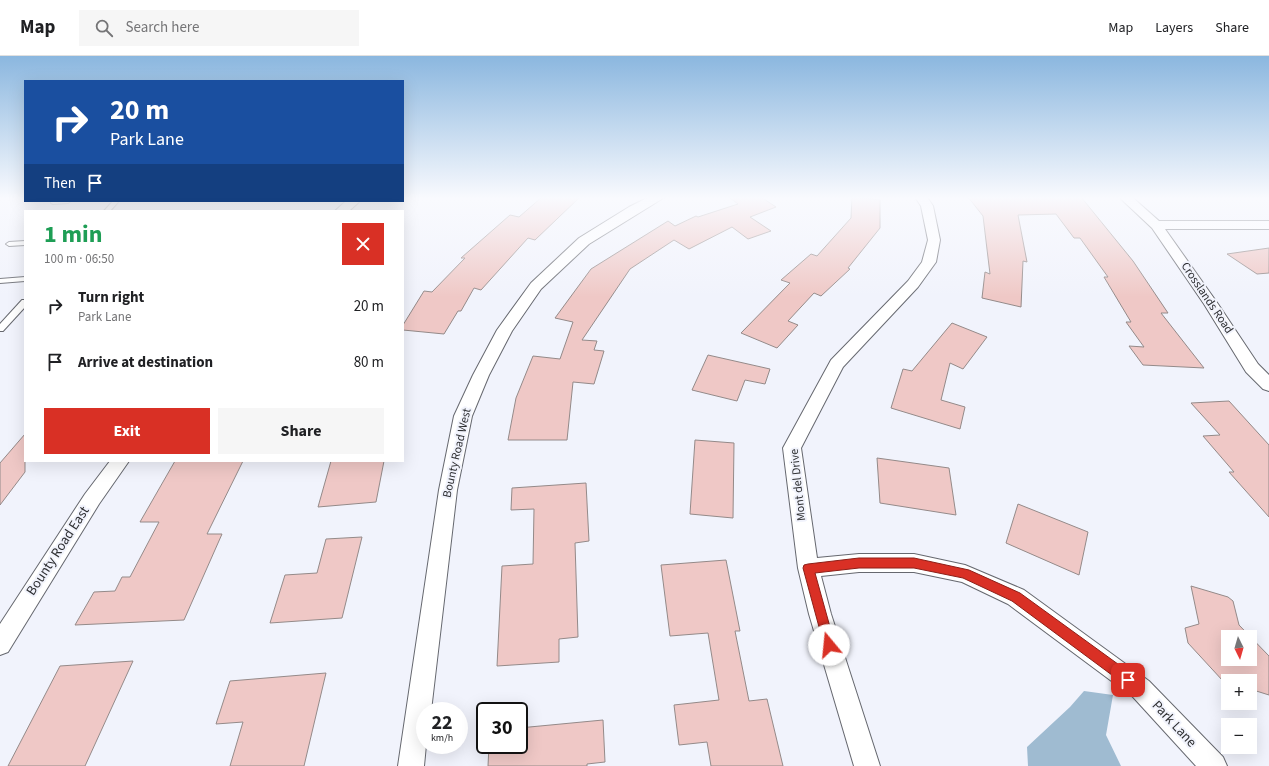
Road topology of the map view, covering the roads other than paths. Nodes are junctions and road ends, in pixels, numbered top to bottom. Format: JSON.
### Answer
{"nodes":[{"id":1,"x":602,"y":230,"type":"edge"},
{"id":2,"x":932,"y":230,"type":"edge"},
{"id":3,"x":1160,"y":230,"type":"edge"},
{"id":4,"x":24,"y":243,"type":"edge"},
{"id":5,"x":9,"y":244,"type":"dead end"},
{"id":6,"x":24,"y":279,"type":"edge"},
{"id":7,"x":0,"y":281,"type":"edge"},
{"id":8,"x":24,"y":303,"type":"edge"},
{"id":9,"x":0,"y":329,"type":"edge"},
{"id":10,"x":1269,"y":385,"type":"edge"},
{"id":11,"x":119,"y":462,"type":"edge"},
{"id":12,"x":808,"y":568,"type":"junction"},
{"id":13,"x":0,"y":644,"type":"edge"},
{"id":14,"x":411,"y":766,"type":"edge"},
{"id":15,"x":866,"y":766,"type":"edge"},
{"id":16,"x":1214,"y":766,"type":"edge"}],
"edges":[{"from":1,"to":14,"type":"street","name":"Bounty Road West"},
{"from":2,"to":12,"type":"street","name":"Mont del Drive"},
{"from":3,"to":10,"type":"street","name":"Crosslands Road"},
{"from":4,"to":5,"type":"lane"},
{"from":6,"to":7,"type":"lane"},
{"from":8,"to":9,"type":"lane"},
{"from":11,"to":13,"type":"street","name":"Bounty Road East"},
{"from":12,"to":15,"type":"street","name":"Mont del Drive"},
{"from":12,"to":16,"type":"street","name":"Park Lane"}]}
